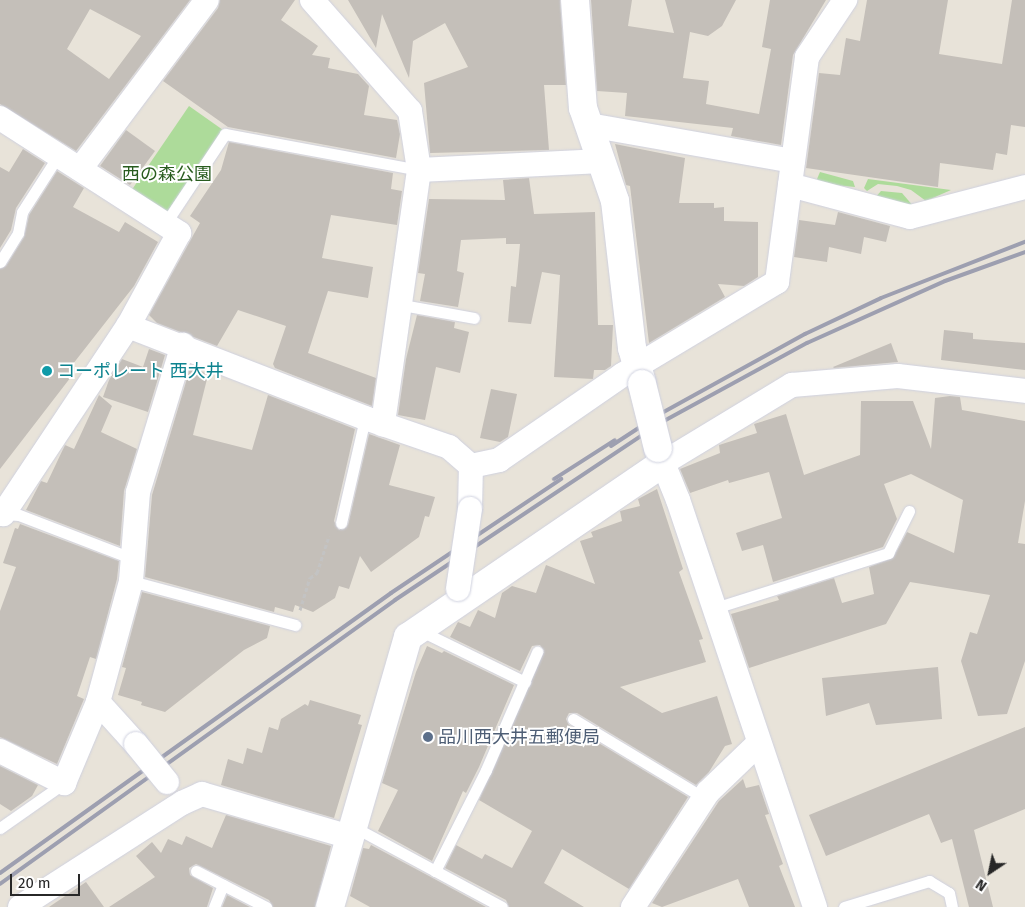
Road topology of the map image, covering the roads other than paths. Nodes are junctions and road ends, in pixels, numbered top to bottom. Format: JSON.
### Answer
{"nodes":[{"id":1,"x":208,"y":0,"type":"edge"},
{"id":2,"x":312,"y":0,"type":"edge"},
{"id":3,"x":575,"y":0,"type":"edge"},
{"id":4,"x":845,"y":0,"type":"edge"},
{"id":5,"x":0,"y":118,"type":"edge"},
{"id":6,"x":589,"y":125,"type":"junction"},
{"id":7,"x":58,"y":156,"type":"junction"},
{"id":8,"x":602,"y":161,"type":"junction"},
{"id":9,"x":793,"y":161,"type":"junction"},
{"id":10,"x":80,"y":169,"type":"junction"},
{"id":11,"x":418,"y":170,"type":"junction"},
{"id":12,"x":790,"y":185,"type":"junction"},
{"id":13,"x":1025,"y":186,"type":"edge"},
{"id":14,"x":165,"y":224,"type":"junction"},
{"id":15,"x":0,"y":262,"type":"edge"},
{"id":16,"x":402,"y":305,"type":"junction"},
{"id":17,"x":474,"y":318,"type":"dead end"},
{"id":18,"x":128,"y":326,"type":"junction"},
{"id":19,"x":183,"y":346,"type":"junction"},
{"id":20,"x":640,"y":375,"type":"junction"},
{"id":21,"x":1025,"y":391,"type":"edge"},
{"id":22,"x":374,"y":421,"type":"junction"},
{"id":23,"x":660,"y":456,"type":"junction"},
{"id":24,"x":471,"y":466,"type":"junction"},
{"id":25,"x":909,"y":511,"type":"dead end"},
{"id":26,"x":2,"y":514,"type":"edge"},
{"id":27,"x":341,"y":523,"type":"road end"},
{"id":28,"x":131,"y":570,"type":"junction"},
{"id":29,"x":456,"y":597,"type":"junction"},
{"id":30,"x":714,"y":608,"type":"junction"},
{"id":31,"x":295,"y":625,"type":"road end"},
{"id":32,"x":418,"y":630,"type":"junction"},
{"id":33,"x":537,"y":652,"type":"dead end"},
{"id":34,"x":525,"y":682,"type":"junction"},
{"id":35,"x":98,"y":702,"type":"junction"},
{"id":36,"x":573,"y":719,"type":"dead end"},
{"id":37,"x":759,"y":742,"type":"junction"},
{"id":38,"x":0,"y":751,"type":"edge"},
{"id":39,"x":64,"y":783,"type":"junction"},
{"id":40,"x":175,"y":792,"type":"junction"},
{"id":41,"x":704,"y":798,"type":"junction"},
{"id":42,"x":0,"y":828,"type":"edge"},
{"id":43,"x":352,"y":832,"type":"junction"},
{"id":44,"x":196,"y":871,"type":"dead end"},
{"id":45,"x":434,"y":871,"type":"junction"},
{"id":46,"x":223,"y":885,"type":"junction"},
{"id":47,"x":337,"y":904,"type":"edge"},
{"id":48,"x":20,"y":907,"type":"edge"},
{"id":49,"x":214,"y":907,"type":"edge"},
{"id":50,"x":266,"y":907,"type":"edge"},
{"id":51,"x":502,"y":907,"type":"edge"},
{"id":52,"x":633,"y":907,"type":"edge"},
{"id":53,"x":815,"y":907,"type":"edge"},
{"id":54,"x":844,"y":907,"type":"edge"},
{"id":55,"x":952,"y":907,"type":"edge"}],
"edges":[{"from":1,"to":10,"type":"street"},
{"from":2,"to":11,"type":"street"},
{"from":3,"to":6,"type":"street"},
{"from":4,"to":9,"type":"street"},
{"from":5,"to":7,"type":"street"},
{"from":6,"to":8,"type":"street"},
{"from":6,"to":9,"type":"street"},
{"from":7,"to":10,"type":"street"},
{"from":7,"to":15,"type":"lane"},
{"from":8,"to":11,"type":"street"},
{"from":8,"to":20,"type":"street"},
{"from":9,"to":12,"type":"street"},
{"from":10,"to":14,"type":"street"},
{"from":11,"to":14,"type":"lane"},
{"from":11,"to":16,"type":"street"},
{"from":12,"to":13,"type":"street"},
{"from":12,"to":20,"type":"street"},
{"from":14,"to":18,"type":"street"},
{"from":16,"to":17,"type":"lane"},
{"from":16,"to":22,"type":"street"},
{"from":18,"to":19,"type":"street"},
{"from":18,"to":26,"type":"street"},
{"from":19,"to":22,"type":"street"},
{"from":19,"to":28,"type":"street"},
{"from":20,"to":23,"type":"street","bridge":true},
{"from":20,"to":24,"type":"street"},
{"from":21,"to":23,"type":"street"},
{"from":22,"to":24,"type":"street"},
{"from":22,"to":27,"type":"lane"},
{"from":23,"to":29,"type":"street"},
{"from":23,"to":30,"type":"street"},
{"from":24,"to":29,"type":"street","bridge":true},
{"from":25,"to":30,"type":"lane"},
{"from":26,"to":28,"type":"lane"},
{"from":28,"to":31,"type":"lane"},
{"from":28,"to":35,"type":"street"},
{"from":29,"to":32,"type":"street"},
{"from":30,"to":37,"type":"street"},
{"from":32,"to":34,"type":"lane"},
{"from":32,"to":43,"type":"street"},
{"from":33,"to":34,"type":"lane"},
{"from":34,"to":45,"type":"lane"},
{"from":35,"to":39,"type":"street"},
{"from":35,"to":40,"type":"street","bridge":true},
{"from":36,"to":41,"type":"lane"},
{"from":37,"to":41,"type":"street"},
{"from":37,"to":53,"type":"street"},
{"from":38,"to":39,"type":"street"},
{"from":39,"to":42,"type":"lane"},
{"from":40,"to":43,"type":"street"},
{"from":40,"to":48,"type":"street"},
{"from":41,"to":52,"type":"street"},
{"from":43,"to":45,"type":"lane"},
{"from":43,"to":47,"type":"street"},
{"from":44,"to":46,"type":"lane"},
{"from":45,"to":51,"type":"lane"},
{"from":46,"to":49,"type":"lane"},
{"from":46,"to":50,"type":"lane"},
{"from":54,"to":55,"type":"lane"}]}
